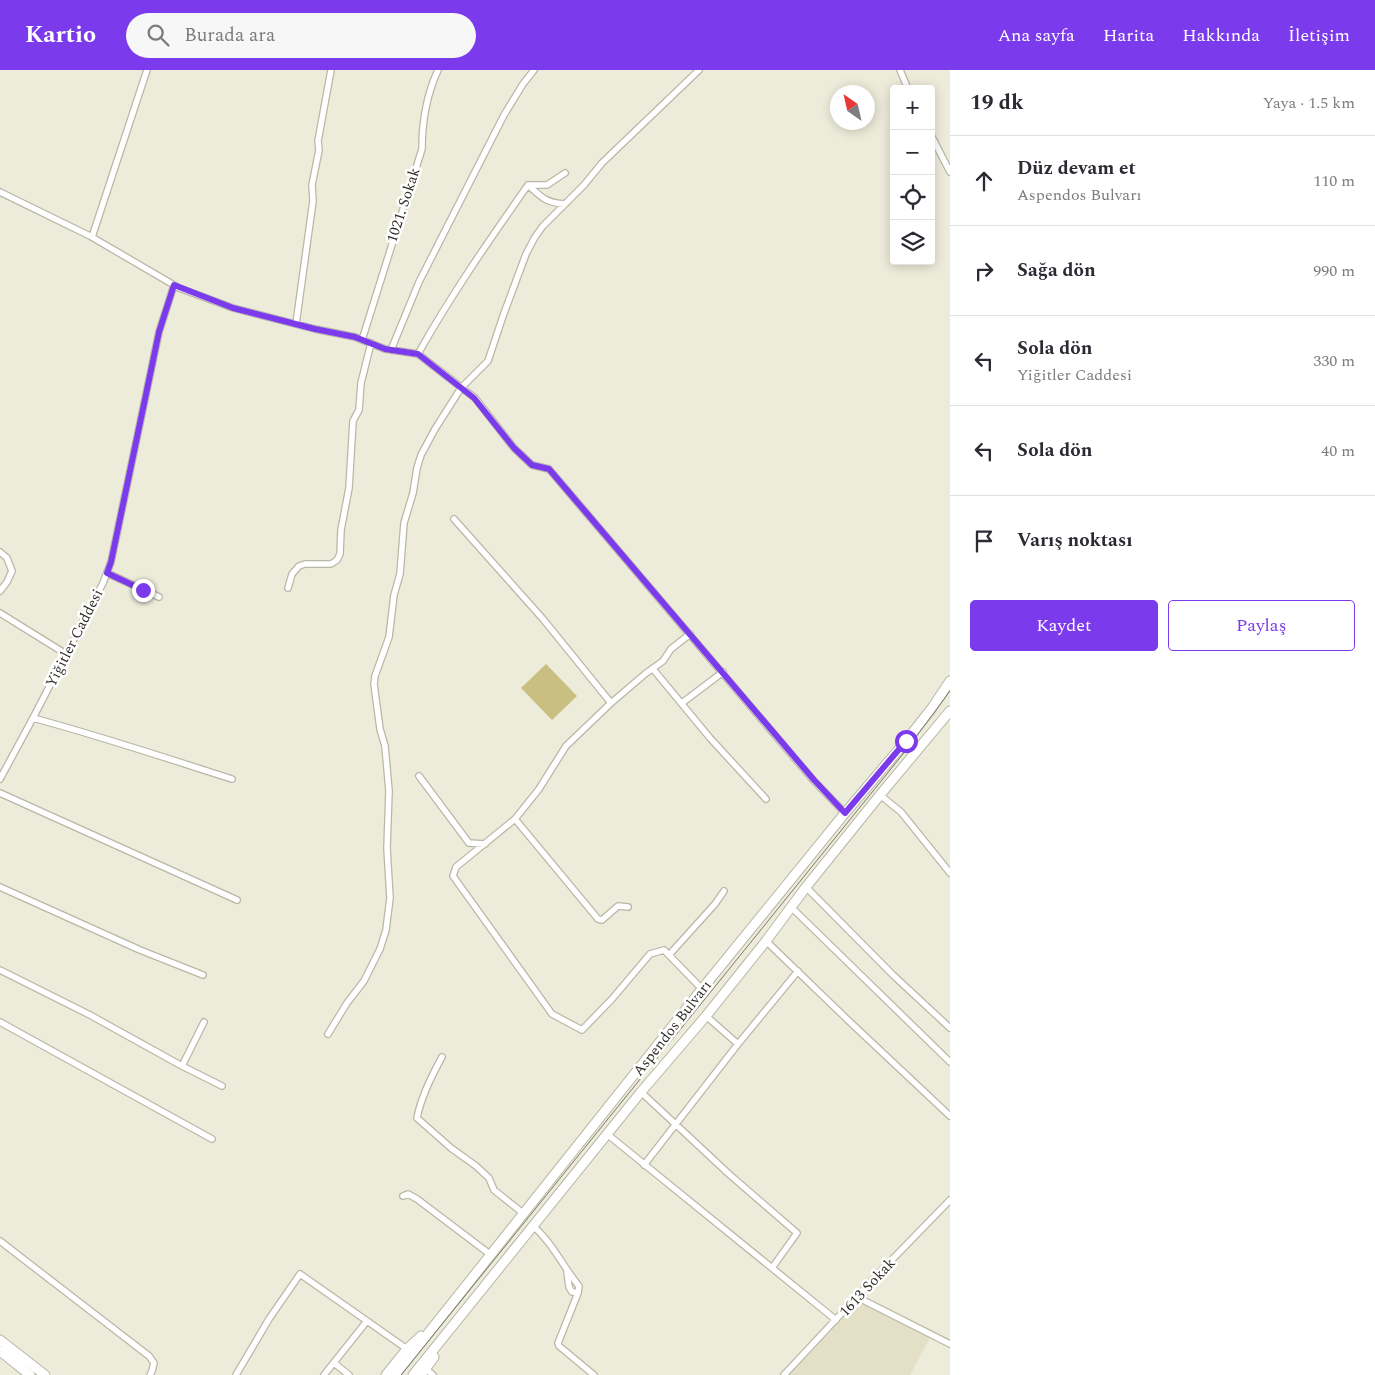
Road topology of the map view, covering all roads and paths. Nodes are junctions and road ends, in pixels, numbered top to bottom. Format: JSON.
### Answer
{"nodes":[{"id":1,"x":147,"y":70,"type":"edge"},
{"id":2,"x":330,"y":70,"type":"edge"},
{"id":3,"x":438,"y":70,"type":"edge"},
{"id":4,"x":534,"y":70,"type":"edge"},
{"id":5,"x":699,"y":70,"type":"edge"},
{"id":6,"x":900,"y":70,"type":"edge"},
{"id":7,"x":906,"y":85,"type":"edge"},
{"id":8,"x":935,"y":143,"type":"edge"},
{"id":9,"x":950,"y":172,"type":"edge"},
{"id":10,"x":565,"y":173,"type":"dead end"},
{"id":11,"x":528,"y":185,"type":"junction"},
{"id":12,"x":0,"y":192,"type":"edge"},
{"id":13,"x":565,"y":204,"type":"junction"},
{"id":14,"x":92,"y":237,"type":"junction"},
{"id":15,"x":174,"y":285,"type":"junction"},
{"id":16,"x":296,"y":324,"type":"junction"},
{"id":17,"x":362,"y":340,"type":"junction"},
{"id":18,"x":371,"y":344,"type":"junction"},
{"id":19,"x":391,"y":350,"type":"junction"},
{"id":20,"x":418,"y":354,"type":"junction"},
{"id":21,"x":462,"y":388,"type":"junction"},
{"id":22,"x":454,"y":518,"type":"dead end"},
{"id":23,"x":0,"y":552,"type":"edge"},
{"id":24,"x":107,"y":573,"type":"junction"},
{"id":25,"x":288,"y":588,"type":"dead end"},
{"id":26,"x":0,"y":592,"type":"edge"},
{"id":27,"x":159,"y":597,"type":"dead end"},
{"id":28,"x":0,"y":613,"type":"edge"},
{"id":29,"x":690,"y":634,"type":"junction"},
{"id":30,"x":66,"y":654,"type":"junction"},
{"id":31,"x":653,"y":669,"type":"junction"},
{"id":32,"x":723,"y":672,"type":"junction"},
{"id":33,"x":950,"y":681,"type":"edge"},
{"id":34,"x":611,"y":704,"type":"junction"},
{"id":35,"x":682,"y":704,"type":"junction"},
{"id":36,"x":950,"y":711,"type":"edge"},
{"id":37,"x":33,"y":718,"type":"junction"},
{"id":38,"x":419,"y":776,"type":"dead end"},
{"id":39,"x":232,"y":778,"type":"dead end"},
{"id":40,"x":0,"y":779,"type":"edge"},
{"id":41,"x":0,"y":793,"type":"edge"},
{"id":42,"x":880,"y":795,"type":"junction"},
{"id":43,"x":766,"y":799,"type":"dead end"},
{"id":44,"x":845,"y":813,"type":"junction"},
{"id":45,"x":515,"y":819,"type":"junction"},
{"id":46,"x":485,"y":844,"type":"junction"},
{"id":47,"x":950,"y":873,"type":"edge"},
{"id":48,"x":0,"y":887,"type":"edge"},
{"id":49,"x":806,"y":887,"type":"junction"},
{"id":50,"x":724,"y":891,"type":"dead end"},
{"id":51,"x":237,"y":900,"type":"dead end"},
{"id":52,"x":628,"y":907,"type":"dead end"},
{"id":53,"x":791,"y":907,"type":"junction"},
{"id":54,"x":766,"y":941,"type":"junction"},
{"id":55,"x":669,"y":954,"type":"junction"},
{"id":56,"x":0,"y":970,"type":"edge"},
{"id":57,"x":798,"y":971,"type":"junction"},
{"id":58,"x":203,"y":975,"type":"dead end"},
{"id":59,"x":702,"y":989,"type":"junction"},
{"id":60,"x":706,"y":1016,"type":"junction"},
{"id":61,"x":0,"y":1022,"type":"edge"},
{"id":62,"x":204,"y":1022,"type":"dead end"},
{"id":63,"x":950,"y":1028,"type":"edge"},
{"id":64,"x":328,"y":1034,"type":"dead end"},
{"id":65,"x":738,"y":1044,"type":"junction"},
{"id":66,"x":442,"y":1057,"type":"dead end"},
{"id":67,"x":950,"y":1062,"type":"edge"},
{"id":68,"x":182,"y":1066,"type":"junction"},
{"id":69,"x":222,"y":1086,"type":"dead end"},
{"id":70,"x":641,"y":1092,"type":"junction"},
{"id":71,"x":950,"y":1116,"type":"edge"},
{"id":72,"x":677,"y":1125,"type":"junction"},
{"id":73,"x":607,"y":1134,"type":"junction"},
{"id":74,"x":212,"y":1139,"type":"dead end"},
{"id":75,"x":644,"y":1165,"type":"junction"},
{"id":76,"x":403,"y":1196,"type":"dead end"},
{"id":77,"x":950,"y":1200,"type":"edge"},
{"id":78,"x":524,"y":1214,"type":"junction"},
{"id":79,"x":533,"y":1226,"type":"junction"},
{"id":80,"x":1,"y":1245,"type":"edge"},
{"id":81,"x":491,"y":1255,"type":"junction"},
{"id":82,"x":772,"y":1268,"type":"junction"},
{"id":83,"x":857,"y":1298,"type":"junction"},
{"id":84,"x":441,"y":1318,"type":"junction"},
{"id":85,"x":836,"y":1320,"type":"junction"},
{"id":86,"x":367,"y":1321,"type":"junction"},
{"id":87,"x":454,"y":1325,"type":"junction"},
{"id":88,"x":0,"y":1340,"type":"edge"},
{"id":89,"x":950,"y":1344,"type":"edge"},
{"id":90,"x":407,"y":1349,"type":"junction"},
{"id":91,"x":0,"y":1351,"type":"edge"},
{"id":92,"x":334,"y":1363,"type":"junction"},
{"id":93,"x":427,"y":1373,"type":"edge"},
{"id":94,"x":30,"y":1375,"type":"edge"},
{"id":95,"x":45,"y":1375,"type":"edge"},
{"id":96,"x":150,"y":1375,"type":"edge"},
{"id":97,"x":236,"y":1375,"type":"edge"},
{"id":98,"x":324,"y":1375,"type":"edge"},
{"id":99,"x":348,"y":1375,"type":"edge"},
{"id":100,"x":386,"y":1375,"type":"edge"},
{"id":101,"x":395,"y":1375,"type":"edge"},
{"id":102,"x":413,"y":1375,"type":"edge"},
{"id":103,"x":594,"y":1375,"type":"edge"},
{"id":104,"x":784,"y":1375,"type":"edge"}],
"edges":[{"from":1,"to":14,"type":"street"},
{"from":2,"to":16,"type":"street"},
{"from":3,"to":17,"type":"street","name":"1021. Sokak"},
{"from":4,"to":19,"type":"street"},
{"from":5,"to":13,"type":"street"},
{"from":6,"to":7,"type":"street"},
{"from":8,"to":9,"type":"street"},
{"from":10,"to":11,"type":"street"},
{"from":11,"to":13,"type":"street"},
{"from":11,"to":20,"type":"street"},
{"from":12,"to":14,"type":"street"},
{"from":13,"to":21,"type":"street"},
{"from":14,"to":15,"type":"street"},
{"from":15,"to":16,"type":"street"},
{"from":15,"to":24,"type":"street","name":"Yiğitler Caddesi"},
{"from":16,"to":17,"type":"street"},
{"from":17,"to":18,"type":"street"},
{"from":18,"to":19,"type":"street"},
{"from":18,"to":25,"type":"street"},
{"from":19,"to":20,"type":"street"},
{"from":20,"to":21,"type":"street"},
{"from":21,"to":29,"type":"street"},
{"from":21,"to":64,"type":"street"},
{"from":22,"to":34,"type":"street"},
{"from":23,"to":26,"type":"street"},
{"from":24,"to":27,"type":"street"},
{"from":24,"to":30,"type":"street","name":"Yiğitler Caddesi"},
{"from":28,"to":30,"type":"street"},
{"from":29,"to":31,"type":"street"},
{"from":29,"to":32,"type":"street"},
{"from":30,"to":37,"type":"street","name":"Yiğitler Caddesi"},
{"from":31,"to":34,"type":"street"},
{"from":31,"to":35,"type":"street"},
{"from":32,"to":35,"type":"street"},
{"from":32,"to":44,"type":"street"},
{"from":33,"to":44,"type":"main road","name":"Aspendos Bulvarı"},
{"from":34,"to":45,"type":"street"},
{"from":35,"to":43,"type":"street"},
{"from":36,"to":42,"type":"main road","name":"Aspendos Bulvarı"},
{"from":37,"to":39,"type":"street"},
{"from":37,"to":40,"type":"street","name":"Yiğitler Caddesi"},
{"from":38,"to":46,"type":"street"},
{"from":41,"to":51,"type":"street"},
{"from":42,"to":47,"type":"street"},
{"from":42,"to":49,"type":"main road","name":"Aspendos Bulvarı"},
{"from":44,"to":59,"type":"main road","name":"Aspendos Bulvarı"},
{"from":45,"to":46,"type":"street"},
{"from":45,"to":52,"type":"street"},
{"from":46,"to":55,"type":"street"},
{"from":48,"to":58,"type":"street"},
{"from":49,"to":53,"type":"main road","name":"Aspendos Bulvarı"},
{"from":49,"to":63,"type":"street"},
{"from":50,"to":55,"type":"street"},
{"from":53,"to":54,"type":"main road","name":"Aspendos Bulvarı"},
{"from":53,"to":67,"type":"street"},
{"from":54,"to":57,"type":"street"},
{"from":54,"to":60,"type":"main road","name":"Aspendos Bulvarı"},
{"from":55,"to":59,"type":"street"},
{"from":56,"to":68,"type":"street"},
{"from":57,"to":65,"type":"street"},
{"from":57,"to":71,"type":"street"},
{"from":59,"to":78,"type":"main road","name":"Aspendos Bulvarı"},
{"from":60,"to":65,"type":"street"},
{"from":60,"to":70,"type":"main road","name":"Aspendos Bulvarı"},
{"from":61,"to":74,"type":"street"},
{"from":62,"to":68,"type":"street"},
{"from":65,"to":72,"type":"street"},
{"from":66,"to":78,"type":"street"},
{"from":68,"to":69,"type":"street"},
{"from":70,"to":72,"type":"street"},
{"from":70,"to":73,"type":"main road","name":"Aspendos Bulvarı"},
{"from":72,"to":75,"type":"street"},
{"from":72,"to":82,"type":"street"},
{"from":73,"to":75,"type":"street"},
{"from":73,"to":79,"type":"main road","name":"Aspendos Bulvarı"},
{"from":75,"to":82,"type":"street"},
{"from":76,"to":81,"type":"street"},
{"from":77,"to":83,"type":"street","name":"1613 Sokak"},
{"from":78,"to":81,"type":"main road","name":"Aspendos Bulvarı"},
{"from":79,"to":87,"type":"main road","name":"Aspendos Bulvarı"},
{"from":79,"to":103,"type":"street"},
{"from":80,"to":96,"type":"street"},
{"from":81,"to":84,"type":"main road","name":"Aspendos Bulvarı"},
{"from":82,"to":85,"type":"street"},
{"from":83,"to":85,"type":"street","name":"1613 Sokak"},
{"from":83,"to":89,"type":"street"},
{"from":84,"to":90,"type":"main road"},
{"from":84,"to":101,"type":"main road","name":"Aspendos Bulvarı"},
{"from":85,"to":104,"type":"street","name":"1613 Sokak"},
{"from":86,"to":90,"type":"street"},
{"from":86,"to":92,"type":"street"},
{"from":86,"to":97,"type":"street"},
{"from":87,"to":93,"type":"main road"},
{"from":87,"to":102,"type":"main road","name":"Aspendos Bulvarı"},
{"from":88,"to":95,"type":"main road"},
{"from":90,"to":100,"type":"main road"},
{"from":91,"to":94,"type":"main road"},
{"from":92,"to":98,"type":"street"},
{"from":92,"to":99,"type":"street"}]}
